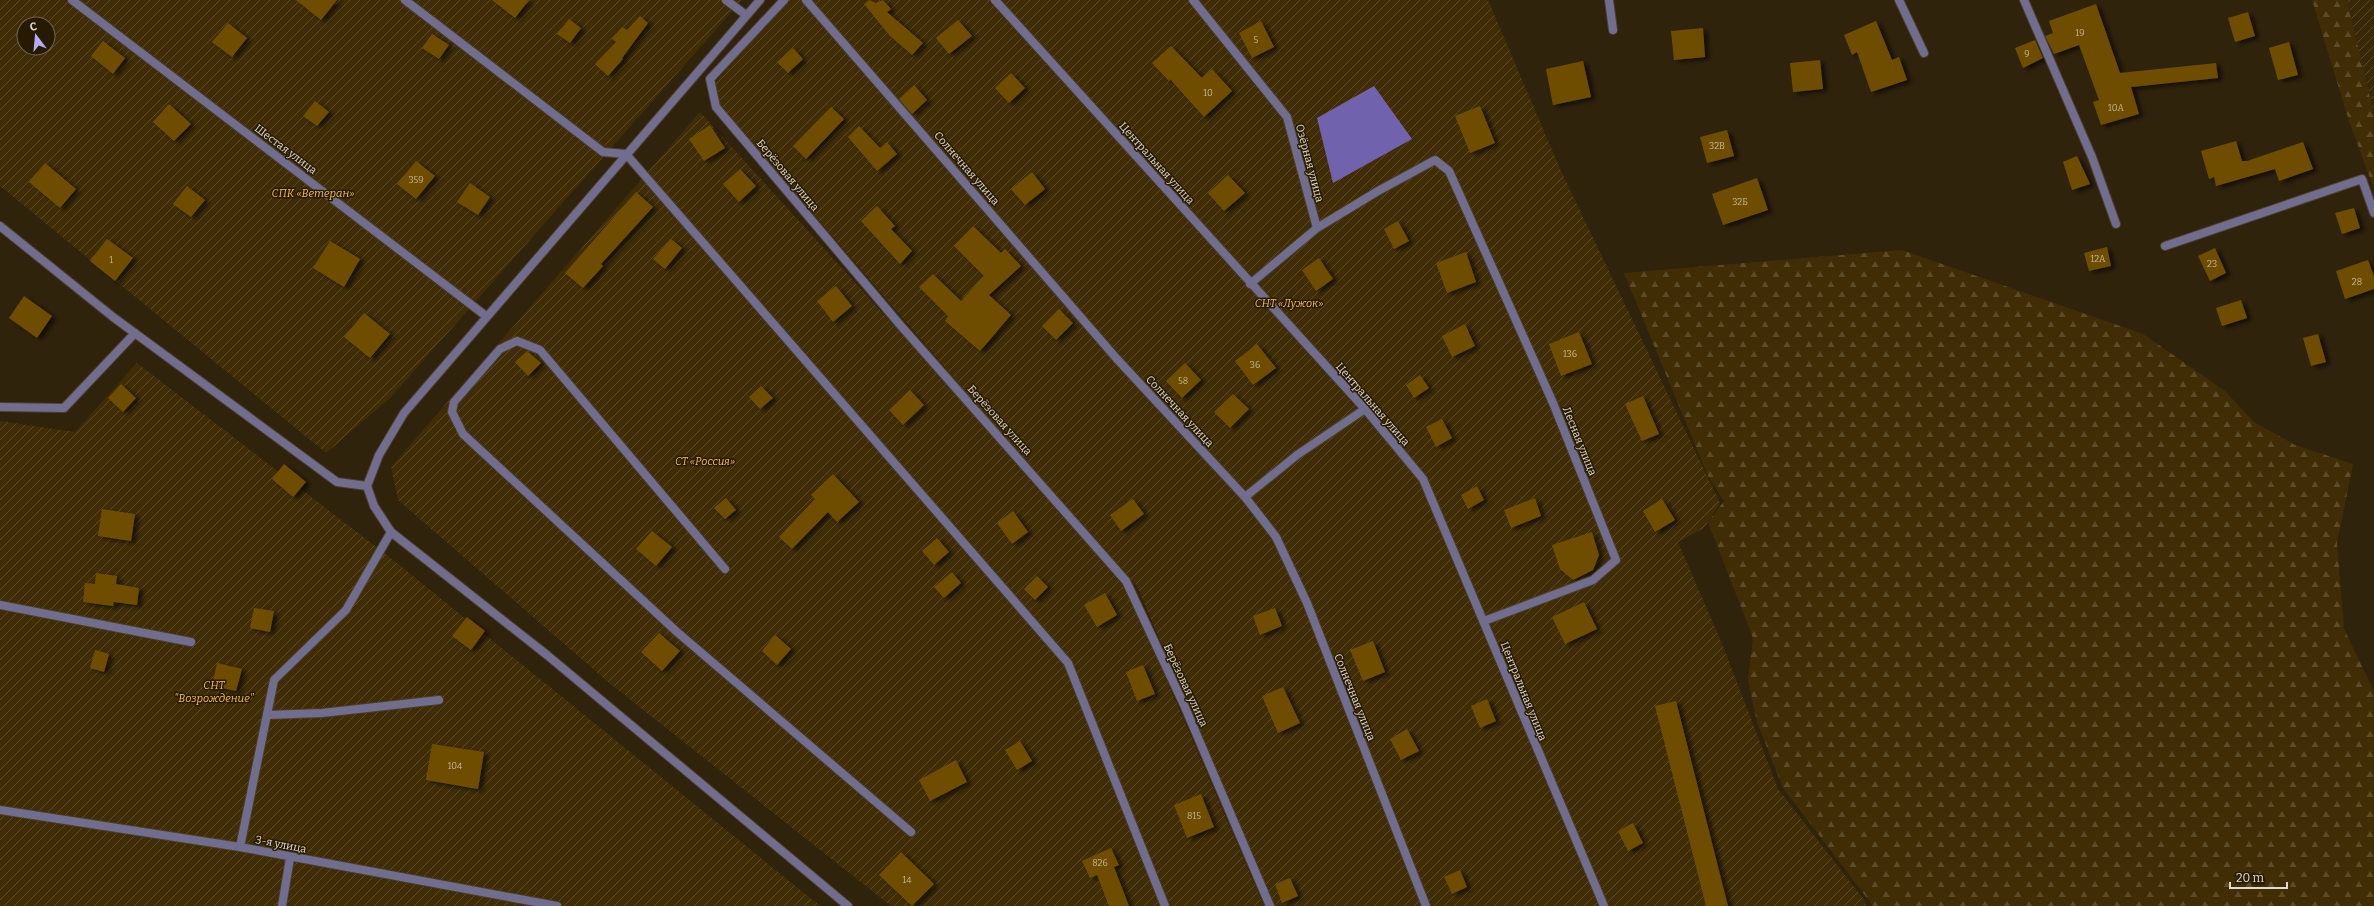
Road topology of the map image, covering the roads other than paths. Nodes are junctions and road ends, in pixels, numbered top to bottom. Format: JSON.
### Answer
{"nodes":[{"id":1,"x":72,"y":0,"type":"edge"},
{"id":2,"x":405,"y":0,"type":"edge"},
{"id":3,"x":726,"y":0,"type":"edge"},
{"id":4,"x":760,"y":0,"type":"edge"},
{"id":5,"x":784,"y":0,"type":"edge"},
{"id":6,"x":806,"y":0,"type":"edge"},
{"id":7,"x":995,"y":0,"type":"edge"},
{"id":8,"x":1193,"y":0,"type":"edge"},
{"id":9,"x":1609,"y":0,"type":"edge"},
{"id":10,"x":1899,"y":0,"type":"edge"},
{"id":11,"x":2024,"y":0,"type":"edge"},
{"id":12,"x":746,"y":15,"type":"junction"},
{"id":13,"x":1613,"y":30,"type":"dead end"},
{"id":14,"x":1924,"y":53,"type":"dead end"},
{"id":15,"x":626,"y":154,"type":"junction"},
{"id":16,"x":2374,"y":213,"type":"edge"},
{"id":17,"x":2116,"y":224,"type":"dead end"},
{"id":18,"x":0,"y":226,"type":"edge"},
{"id":19,"x":1317,"y":228,"type":"junction"},
{"id":20,"x":2164,"y":246,"type":"dead end"},
{"id":21,"x":1250,"y":284,"type":"junction"},
{"id":22,"x":486,"y":316,"type":"junction"},
{"id":23,"x":135,"y":333,"type":"junction"},
{"id":24,"x":0,"y":407,"type":"edge"},
{"id":25,"x":1365,"y":409,"type":"junction"},
{"id":26,"x":366,"y":486,"type":"junction"},
{"id":27,"x":1244,"y":497,"type":"junction"},
{"id":28,"x":391,"y":532,"type":"junction"},
{"id":29,"x":725,"y":569,"type":"dead end"},
{"id":30,"x":0,"y":605,"type":"edge"},
{"id":31,"x":1484,"y":621,"type":"junction"},
{"id":32,"x":191,"y":642,"type":"dead end"},
{"id":33,"x":439,"y":700,"type":"dead end"},
{"id":34,"x":267,"y":715,"type":"junction"},
{"id":35,"x":0,"y":810,"type":"edge"},
{"id":36,"x":911,"y":832,"type":"dead end"},
{"id":37,"x":240,"y":847,"type":"junction"},
{"id":38,"x":290,"y":858,"type":"junction"},
{"id":39,"x":282,"y":906,"type":"edge"},
{"id":40,"x":557,"y":906,"type":"edge"},
{"id":41,"x":848,"y":906,"type":"edge"},
{"id":42,"x":1165,"y":906,"type":"edge"},
{"id":43,"x":1270,"y":906,"type":"edge"},
{"id":44,"x":1426,"y":906,"type":"edge"},
{"id":45,"x":1604,"y":906,"type":"edge"}],
"edges":[{"from":1,"to":22,"type":"street","name":"Шестая улица"},
{"from":2,"to":15,"type":"street"},
{"from":3,"to":12,"type":"street"},
{"from":4,"to":12,"type":"street"},
{"from":5,"to":43,"type":"street","name":"Берёзовая улица"},
{"from":6,"to":27,"type":"street","name":"Солнечная улица"},
{"from":7,"to":21,"type":"street","name":"Центральная улица"},
{"from":8,"to":19,"type":"street","name":"Озёрная улица"},
{"from":9,"to":13,"type":"street"},
{"from":10,"to":14,"type":"street"},
{"from":11,"to":17,"type":"street"},
{"from":12,"to":15,"type":"street"},
{"from":15,"to":22,"type":"street"},
{"from":15,"to":42,"type":"street"},
{"from":16,"to":20,"type":"street"},
{"from":18,"to":23,"type":"street"},
{"from":19,"to":21,"type":"street"},
{"from":19,"to":31,"type":"street","name":"Лесная улица"},
{"from":21,"to":25,"type":"street","name":"Центральная улица"},
{"from":22,"to":26,"type":"street"},
{"from":23,"to":24,"type":"street"},
{"from":23,"to":26,"type":"street"},
{"from":25,"to":27,"type":"street"},
{"from":25,"to":31,"type":"street","name":"Центральная улица"},
{"from":26,"to":28,"type":"street"},
{"from":27,"to":44,"type":"street","name":"Солнечная улица"},
{"from":28,"to":34,"type":"street"},
{"from":28,"to":41,"type":"street"},
{"from":29,"to":36,"type":"street"},
{"from":30,"to":32,"type":"street"},
{"from":31,"to":45,"type":"street","name":"Центральная улица"},
{"from":33,"to":34,"type":"street"},
{"from":34,"to":37,"type":"street"},
{"from":35,"to":37,"type":"street","name":"3-я улица"},
{"from":37,"to":38,"type":"street","name":"3-я улица"},
{"from":38,"to":39,"type":"street"},
{"from":38,"to":40,"type":"street","name":"3-я улица"}]}
